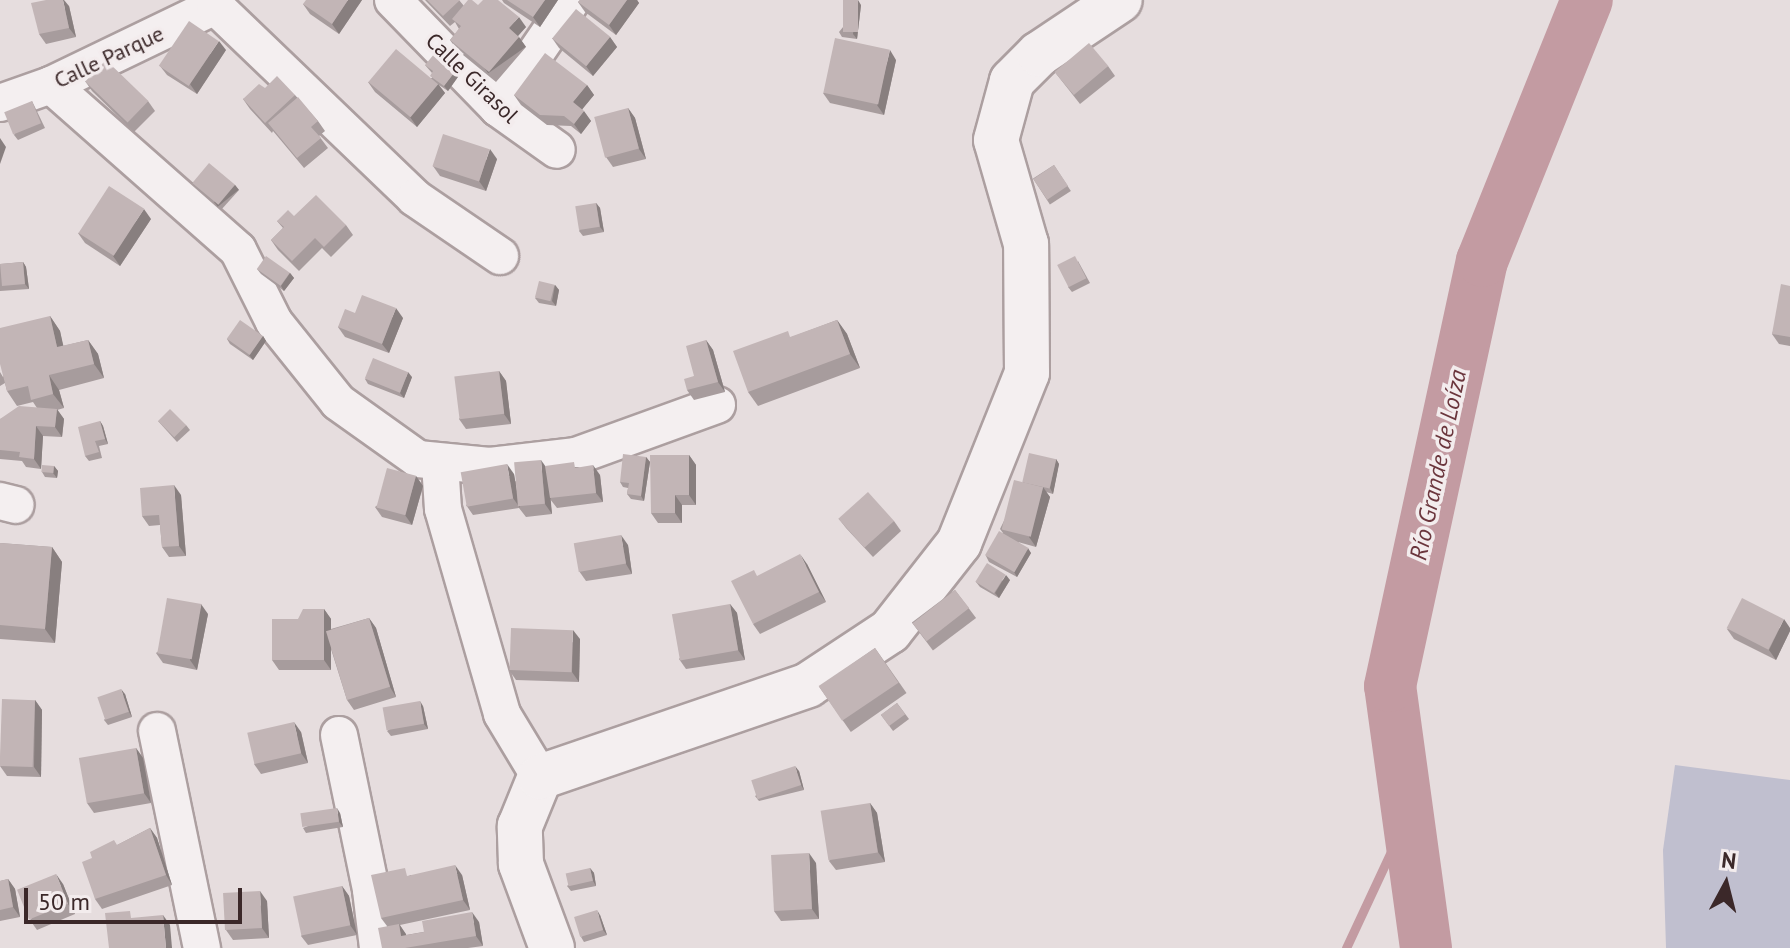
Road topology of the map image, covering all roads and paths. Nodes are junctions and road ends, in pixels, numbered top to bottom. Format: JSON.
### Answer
{"nodes":[{"id":1,"x":393,"y":0,"type":"edge"},
{"id":2,"x":572,"y":0,"type":"edge"},
{"id":3,"x":1120,"y":0,"type":"edge"},
{"id":4,"x":51,"y":85,"type":"junction"},
{"id":5,"x":0,"y":103,"type":"edge"},
{"id":6,"x":498,"y":108,"type":"junction"},
{"id":7,"x":557,"y":150,"type":"dead end"},
{"id":8,"x":500,"y":256,"type":"dead end"},
{"id":9,"x":717,"y":405,"type":"dead end"},
{"id":10,"x":440,"y":463,"type":"junction"},
{"id":11,"x":157,"y":731,"type":"dead end"},
{"id":12,"x":339,"y":735,"type":"dead end"},
{"id":13,"x":540,"y":777,"type":"junction"},
{"id":14,"x":202,"y":948,"type":"edge"},
{"id":15,"x":378,"y":948,"type":"edge"},
{"id":16,"x":552,"y":948,"type":"edge"}],
"edges":[{"from":1,"to":6,"type":"street","name":"Calle Girasol"},
{"from":2,"to":6,"type":"street"},
{"from":3,"to":13,"type":"street"},
{"from":4,"to":5,"type":"street","name":"Calle Parque"},
{"from":4,"to":8,"type":"street","name":"Calle Parque"},
{"from":4,"to":10,"type":"street"},
{"from":6,"to":7,"type":"street","name":"Calle Girasol"},
{"from":9,"to":10,"type":"street"},
{"from":10,"to":13,"type":"street"},
{"from":11,"to":14,"type":"street"},
{"from":12,"to":15,"type":"street"},
{"from":13,"to":16,"type":"street"}]}
